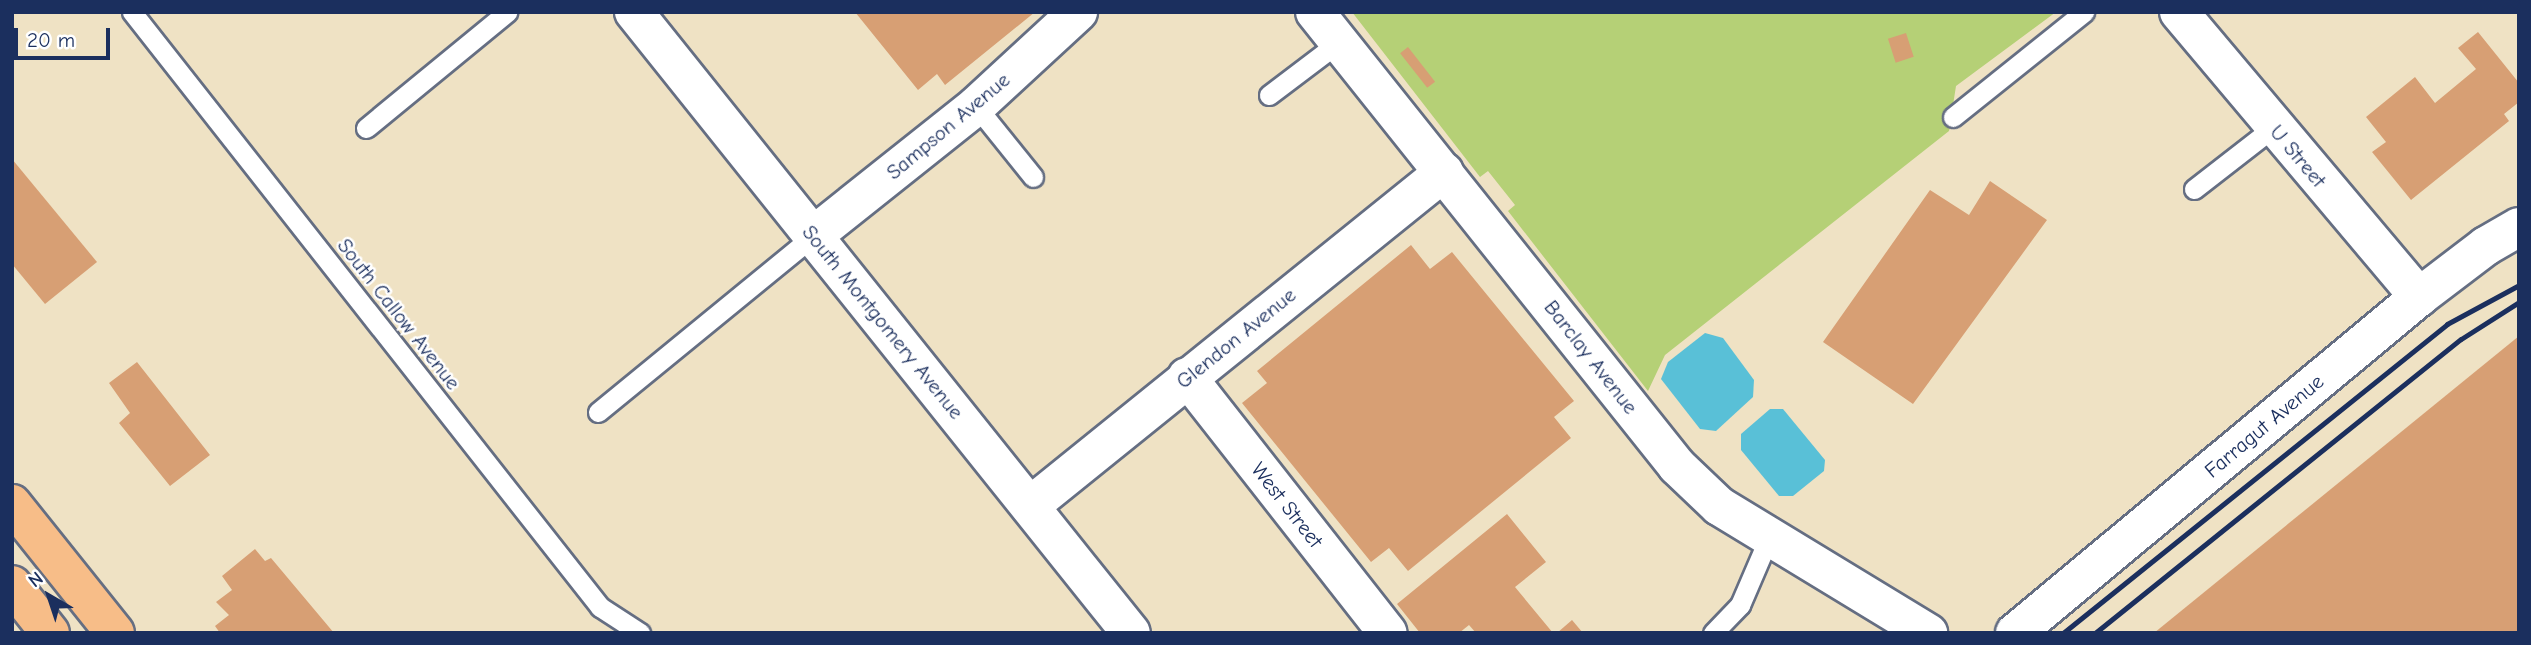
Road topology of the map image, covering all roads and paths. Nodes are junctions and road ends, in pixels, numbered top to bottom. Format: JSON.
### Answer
{"nodes":[{"id":1,"x":132,"y":12,"type":"edge"},
{"id":2,"x":507,"y":12,"type":"edge"},
{"id":3,"x":634,"y":12,"type":"edge"},
{"id":4,"x":1078,"y":12,"type":"edge"},
{"id":5,"x":1315,"y":12,"type":"edge"},
{"id":6,"x":2084,"y":12,"type":"edge"},
{"id":7,"x":2179,"y":12,"type":"edge"},
{"id":8,"x":1339,"y":41,"type":"junction"},
{"id":9,"x":1269,"y":95,"type":"dead end"},
{"id":10,"x":976,"y":106,"type":"junction"},
{"id":11,"x":1954,"y":117,"type":"dead end"},
{"id":12,"x":2274,"y":127,"type":"junction"},
{"id":13,"x":366,"y":128,"type":"dead end"},
{"id":14,"x":1444,"y":172,"type":"junction"},
{"id":15,"x":1033,"y":177,"type":"dead end"},
{"id":16,"x":2194,"y":189,"type":"dead end"},
{"id":17,"x":2519,"y":228,"type":"edge"},
{"id":18,"x":814,"y":236,"type":"junction"},
{"id":19,"x":2419,"y":297,"type":"junction"},
{"id":20,"x":1187,"y":377,"type":"junction"},
{"id":21,"x":598,"y":412,"type":"dead end"},
{"id":22,"x":12,"y":504,"type":"edge"},
{"id":23,"x":1030,"y":506,"type":"junction"},
{"id":24,"x":1770,"y":535,"type":"junction"},
{"id":25,"x":12,"y":585,"type":"edge"},
{"id":26,"x":50,"y":633,"type":"edge"},
{"id":27,"x":115,"y":633,"type":"edge"},
{"id":28,"x":640,"y":633,"type":"edge"},
{"id":29,"x":1130,"y":633,"type":"edge"},
{"id":30,"x":1388,"y":633,"type":"edge"},
{"id":31,"x":1713,"y":633,"type":"edge"},
{"id":32,"x":1928,"y":633,"type":"edge"},
{"id":33,"x":2015,"y":633,"type":"edge"}],
"edges":[{"from":1,"to":28,"type":"lane","name":"South Callow Avenue"},
{"from":2,"to":13,"type":"lane"},
{"from":3,"to":18,"type":"street","name":"South Montgomery Avenue"},
{"from":4,"to":10,"type":"street","name":"Sampson Avenue"},
{"from":5,"to":8,"type":"street","name":"Barclay Avenue"},
{"from":6,"to":11,"type":"lane"},
{"from":7,"to":12,"type":"street","name":"U Street"},
{"from":8,"to":9,"type":"lane"},
{"from":8,"to":14,"type":"street","name":"Barclay Avenue"},
{"from":10,"to":15,"type":"lane"},
{"from":10,"to":18,"type":"street","name":"Sampson Avenue"},
{"from":12,"to":16,"type":"lane"},
{"from":12,"to":19,"type":"street","name":"U Street"},
{"from":14,"to":20,"type":"street","name":"Glendon Avenue"},
{"from":14,"to":24,"type":"street","name":"Barclay Avenue"},
{"from":17,"to":19,"type":"street","name":"Farragut Avenue"},
{"from":18,"to":21,"type":"lane"},
{"from":18,"to":23,"type":"street","name":"South Montgomery Avenue"},
{"from":19,"to":33,"type":"street","name":"Farragut Avenue"},
{"from":20,"to":23,"type":"street","name":"Glendon Avenue"},
{"from":20,"to":30,"type":"street","name":"West Street"},
{"from":22,"to":27,"type":"highway"},
{"from":23,"to":29,"type":"street","name":"South Montgomery Avenue"},
{"from":24,"to":31,"type":"lane"},
{"from":24,"to":32,"type":"street","name":"Barclay Avenue"},
{"from":25,"to":26,"type":"highway"}]}
